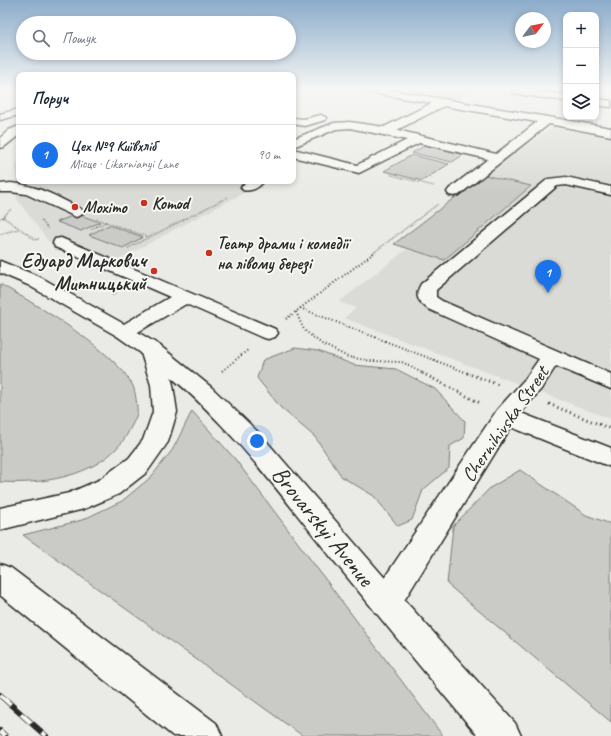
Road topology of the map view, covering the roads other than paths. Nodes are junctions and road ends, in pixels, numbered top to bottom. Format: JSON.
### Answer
{"nodes":[{"id":1,"x":14,"y":123,"type":"edge"},
{"id":2,"x":401,"y":123,"type":"edge"},
{"id":3,"x":543,"y":123,"type":"edge"},
{"id":4,"x":560,"y":123,"type":"edge"},
{"id":5,"x":0,"y":127,"type":"edge"},
{"id":6,"x":386,"y":131,"type":"junction"},
{"id":7,"x":16,"y":132,"type":"edge"},
{"id":8,"x":611,"y":132,"type":"edge"},
{"id":9,"x":417,"y":139,"type":"junction"},
{"id":10,"x":296,"y":142,"type":"edge"},
{"id":11,"x":0,"y":144,"type":"edge"},
{"id":12,"x":296,"y":154,"type":"edge"},
{"id":13,"x":498,"y":158,"type":"junction"},
{"id":14,"x":0,"y":188,"type":"edge"},
{"id":15,"x":611,"y":191,"type":"edge"},
{"id":16,"x":454,"y":192,"type":"road end"},
{"id":17,"x":76,"y":212,"type":"road end"},
{"id":18,"x":61,"y":243,"type":"dead end"},
{"id":19,"x":0,"y":257,"type":"edge"},
{"id":20,"x":0,"y":266,"type":"edge"},
{"id":21,"x":34,"y":282,"type":"junction"},
{"id":22,"x":185,"y":297,"type":"junction"},
{"id":23,"x":124,"y":332,"type":"junction"},
{"id":24,"x":268,"y":333,"type":"dead end"},
{"id":25,"x":151,"y":350,"type":"junction"},
{"id":26,"x":552,"y":356,"type":"junction"},
{"id":27,"x":611,"y":382,"type":"edge"},
{"id":28,"x":506,"y":416,"type":"junction"},
{"id":29,"x":611,"y":458,"type":"edge"},
{"id":30,"x":0,"y":519,"type":"edge"},
{"id":31,"x":0,"y":577,"type":"edge"},
{"id":32,"x":386,"y":602,"type":"junction"},
{"id":33,"x":203,"y":736,"type":"edge"},
{"id":34,"x":502,"y":736,"type":"edge"}],
"edges":[{"from":1,"to":5,"type":"main road"},
{"from":2,"to":6,"type":"main road"},
{"from":3,"to":13,"type":"main road"},
{"from":4,"to":8,"type":"main road"},
{"from":6,"to":9,"type":"main road"},
{"from":6,"to":10,"type":"main road"},
{"from":7,"to":11,"type":"main road"},
{"from":9,"to":12,"type":"main road"},
{"from":9,"to":13,"type":"main road"},
{"from":13,"to":16,"type":"main road"},
{"from":14,"to":17,"type":"main road"},
{"from":15,"to":26,"type":"main road","name":"Chernihivska Street"},
{"from":18,"to":22,"type":"main road"},
{"from":19,"to":21,"type":"main road"},
{"from":20,"to":21,"type":"main road","name":"Brovarskyi Avenue"},
{"from":21,"to":23,"type":"main road","name":"Brovarskyi Avenue"},
{"from":22,"to":23,"type":"main road"},
{"from":22,"to":24,"type":"main road"},
{"from":23,"to":25,"type":"main road","name":"Brovarskyi Avenue"},
{"from":25,"to":30,"type":"main road"},
{"from":25,"to":32,"type":"main road","name":"Brovarskyi Avenue"},
{"from":26,"to":27,"type":"main road"},
{"from":26,"to":28,"type":"main road","name":"Chernihivska Street"},
{"from":28,"to":29,"type":"main road"},
{"from":28,"to":32,"type":"main road","name":"Chernihivska Street"},
{"from":31,"to":33,"type":"main road"},
{"from":32,"to":34,"type":"main road","name":"Brovarskyi Avenue"}]}
